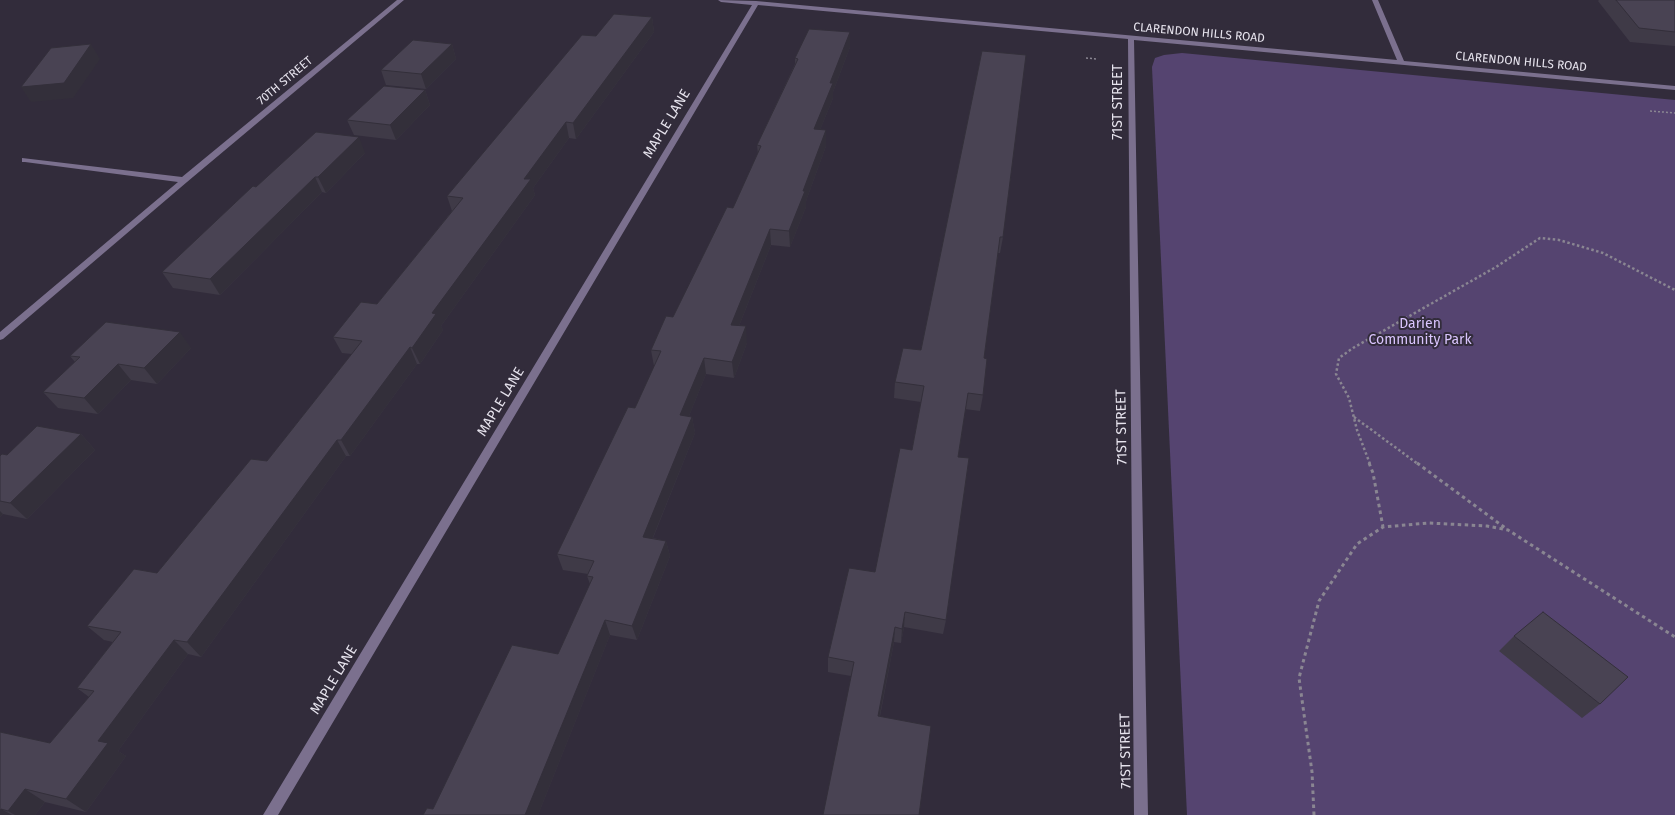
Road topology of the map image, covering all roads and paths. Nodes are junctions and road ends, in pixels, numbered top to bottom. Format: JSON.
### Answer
{"nodes":[{"id":1,"x":401,"y":0,"type":"edge"},
{"id":2,"x":721,"y":0,"type":"edge"},
{"id":3,"x":1375,"y":0,"type":"edge"},
{"id":4,"x":756,"y":3,"type":"junction"},
{"id":5,"x":1131,"y":38,"type":"junction"},
{"id":6,"x":1401,"y":62,"type":"junction"},
{"id":7,"x":1675,"y":88,"type":"edge"},
{"id":8,"x":24,"y":160,"type":"dead end"},
{"id":9,"x":184,"y":180,"type":"junction"},
{"id":10,"x":1675,"y":290,"type":"edge"},
{"id":11,"x":0,"y":337,"type":"edge"},
{"id":12,"x":1354,"y":417,"type":"junction"},
{"id":13,"x":1384,"y":527,"type":"junction"},
{"id":14,"x":1508,"y":530,"type":"junction"},
{"id":15,"x":1675,"y":637,"type":"edge"},
{"id":16,"x":270,"y":815,"type":"edge"},
{"id":17,"x":1141,"y":815,"type":"edge"},
{"id":18,"x":1314,"y":815,"type":"edge"}],
"edges":[{"from":1,"to":9,"type":"street","name":"70TH STREET"},
{"from":2,"to":4,"type":"street","name":"CLARENDON HILLS ROAD"},
{"from":3,"to":6,"type":"street"},
{"from":4,"to":5,"type":"street","name":"CLARENDON HILLS ROAD"},
{"from":4,"to":16,"type":"street","name":"MAPLE LANE"},
{"from":5,"to":6,"type":"street","name":"CLARENDON HILLS ROAD"},
{"from":5,"to":17,"type":"street","name":"71ST STREET"},
{"from":6,"to":7,"type":"street","name":"CLARENDON HILLS ROAD"},
{"from":8,"to":9,"type":"street"},
{"from":9,"to":11,"type":"street","name":"70TH STREET"},
{"from":10,"to":12,"type":"path"},
{"from":12,"to":13,"type":"path"},
{"from":12,"to":14,"type":"path"},
{"from":13,"to":14,"type":"path"},
{"from":13,"to":18,"type":"path"},
{"from":14,"to":15,"type":"path"}]}
